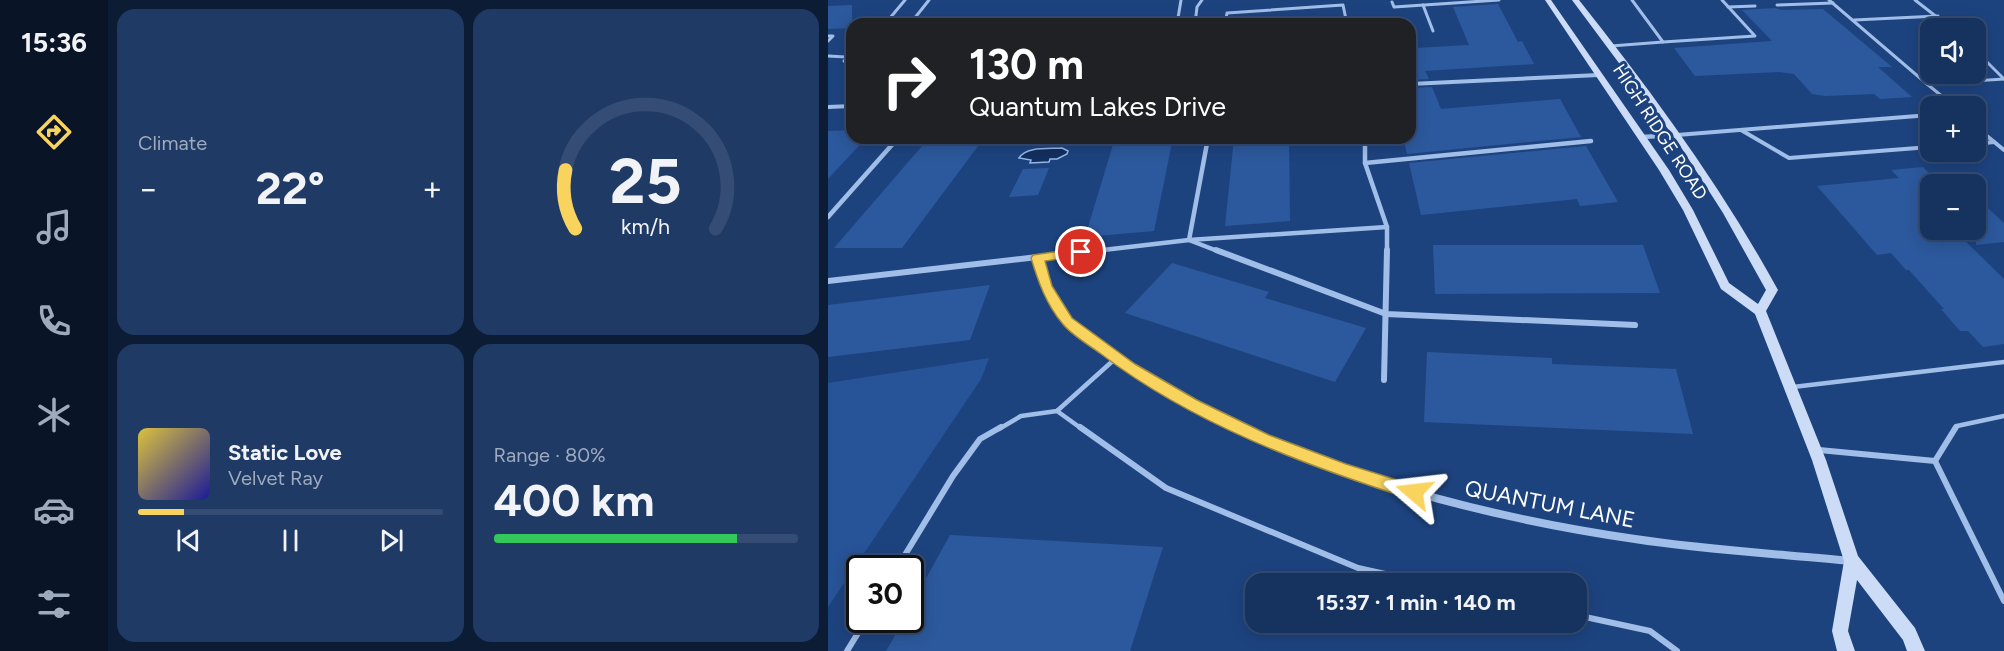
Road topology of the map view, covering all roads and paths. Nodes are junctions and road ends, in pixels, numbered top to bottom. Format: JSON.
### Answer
{"nodes":[{"id":1,"x":905,"y":0,"type":"edge"},
{"id":2,"x":929,"y":0,"type":"edge"},
{"id":3,"x":1181,"y":0,"type":"edge"},
{"id":4,"x":1202,"y":0,"type":"edge"},
{"id":5,"x":1407,"y":0,"type":"edge"},
{"id":6,"x":1499,"y":0,"type":"edge"},
{"id":7,"x":1548,"y":0,"type":"edge"},
{"id":8,"x":1575,"y":0,"type":"edge"},
{"id":9,"x":1632,"y":0,"type":"edge"},
{"id":10,"x":1722,"y":0,"type":"edge"},
{"id":11,"x":1916,"y":0,"type":"edge"},
{"id":12,"x":1831,"y":1,"type":"edge"},
{"id":13,"x":1392,"y":2,"type":"dead end"},
{"id":14,"x":1423,"y":5,"type":"junction"},
{"id":15,"x":1777,"y":5,"type":"dead end"},
{"id":16,"x":1408,"y":6,"type":"junction"},
{"id":17,"x":1755,"y":6,"type":"dead end"},
{"id":18,"x":1728,"y":7,"type":"junction"},
{"id":19,"x":1938,"y":16,"type":"joint"},
{"id":20,"x":890,"y":18,"type":"edge"},
{"id":21,"x":915,"y":18,"type":"edge"},
{"id":22,"x":1178,"y":18,"type":"edge"},
{"id":23,"x":1196,"y":18,"type":"edge"},
{"id":24,"x":1226,"y":18,"type":"edge"},
{"id":25,"x":1346,"y":18,"type":"edge"},
{"id":26,"x":1854,"y":20,"type":"junction"},
{"id":27,"x":1433,"y":30,"type":"dead end"},
{"id":28,"x":828,"y":36,"type":"edge"},
{"id":29,"x":828,"y":41,"type":"edge"},
{"id":30,"x":1663,"y":42,"type":"junction"},
{"id":31,"x":1611,"y":46,"type":"junction"},
{"id":32,"x":828,"y":56,"type":"edge"},
{"id":33,"x":846,"y":57,"type":"joint"},
{"id":34,"x":1986,"y":61,"type":"edge"},
{"id":35,"x":846,"y":62,"type":"edge"},
{"id":36,"x":1599,"y":75,"type":"junction"},
{"id":37,"x":1920,"y":77,"type":"edge"},
{"id":38,"x":2004,"y":79,"type":"edge"},
{"id":39,"x":1986,"y":80,"type":"edge"},
{"id":40,"x":1416,"y":84,"type":"edge"},
{"id":41,"x":1928,"y":84,"type":"edge"},
{"id":42,"x":1942,"y":96,"type":"edge"},
{"id":43,"x":846,"y":106,"type":"edge"},
{"id":44,"x":828,"y":107,"type":"edge"},
{"id":45,"x":1920,"y":116,"type":"edge"},
{"id":46,"x":1741,"y":130,"type":"junction"},
{"id":47,"x":1677,"y":135,"type":"junction"},
{"id":48,"x":1986,"y":135,"type":"edge"},
{"id":49,"x":1642,"y":137,"type":"junction"},
{"id":50,"x":1592,"y":141,"type":"dead end"},
{"id":51,"x":1994,"y":142,"type":"junction"},
{"id":52,"x":1986,"y":143,"type":"edge"},
{"id":53,"x":893,"y":144,"type":"edge"},
{"id":54,"x":1207,"y":144,"type":"edge"},
{"id":55,"x":1365,"y":144,"type":"edge"},
{"id":56,"x":1920,"y":148,"type":"edge"},
{"id":57,"x":2004,"y":150,"type":"edge"},
{"id":58,"x":1365,"y":163,"type":"junction"},
{"id":59,"x":828,"y":217,"type":"edge"},
{"id":60,"x":1386,"y":227,"type":"junction"},
{"id":61,"x":1189,"y":240,"type":"junction"},
{"id":62,"x":1038,"y":258,"type":"junction"},
{"id":63,"x":828,"y":281,"type":"edge"},
{"id":64,"x":1760,"y":311,"type":"junction"},
{"id":65,"x":1386,"y":314,"type":"junction"},
{"id":66,"x":1635,"y":325,"type":"dead end"},
{"id":67,"x":1116,"y":358,"type":"junction"},
{"id":68,"x":2004,"y":362,"type":"edge"},
{"id":69,"x":1384,"y":380,"type":"dead end"},
{"id":70,"x":1790,"y":387,"type":"junction"},
{"id":71,"x":1057,"y":411,"type":"junction"},
{"id":72,"x":2004,"y":416,"type":"edge"},
{"id":73,"x":1815,"y":450,"type":"junction"},
{"id":74,"x":1935,"y":461,"type":"junction"},
{"id":75,"x":905,"y":555,"type":"edge"},
{"id":76,"x":1852,"y":561,"type":"junction"},
{"id":77,"x":1380,"y":573,"type":"edge"},
{"id":78,"x":2004,"y":601,"type":"edge"},
{"id":79,"x":1587,"y":617,"type":"edge"},
{"id":80,"x":858,"y":633,"type":"edge"},
{"id":81,"x":848,"y":651,"type":"edge"},
{"id":82,"x":1677,"y":651,"type":"edge"},
{"id":83,"x":1846,"y":651,"type":"edge"},
{"id":84,"x":1916,"y":651,"type":"edge"}],
"edges":[{"from":1,"to":20,"type":"lane"},
{"from":2,"to":21,"type":"lane"},
{"from":3,"to":22,"type":"lane"},
{"from":4,"to":23,"type":"lane"},
{"from":5,"to":16,"type":"lane"},
{"from":6,"to":14,"type":"lane"},
{"from":7,"to":36,"type":"street","name":"HIGH RIDGE ROAD"},
{"from":8,"to":31,"type":"street","name":"HIGH RIDGE ROAD"},
{"from":9,"to":30,"type":"lane"},
{"from":10,"to":18,"type":"lane"},
{"from":11,"to":19,"type":"lane"},
{"from":12,"to":15,"type":"lane"},
{"from":12,"to":26,"type":"lane"},
{"from":13,"to":16,"type":"lane"},
{"from":14,"to":16,"type":"lane"},
{"from":14,"to":27,"type":"lane"},
{"from":17,"to":18,"type":"lane"},
{"from":18,"to":30,"type":"lane"},
{"from":19,"to":26,"type":"lane"},
{"from":24,"to":25,"type":"lane"},
{"from":26,"to":37,"type":"lane"},
{"from":28,"to":29,"type":"lane"},
{"from":30,"to":31,"type":"lane"},
{"from":31,"to":47,"type":"street","name":"HIGH RIDGE ROAD"},
{"from":32,"to":33,"type":"lane"},
{"from":33,"to":35,"type":"lane"},
{"from":34,"to":38,"type":"lane"},
{"from":36,"to":40,"type":"street"},
{"from":36,"to":49,"type":"street","name":"HIGH RIDGE ROAD"},
{"from":38,"to":39,"type":"lane"},
{"from":41,"to":42,"type":"lane"},
{"from":43,"to":44,"type":"street"},
{"from":45,"to":46,"type":"lane"},
{"from":46,"to":47,"type":"lane"},
{"from":46,"to":56,"type":"lane"},
{"from":47,"to":49,"type":"street"},
{"from":47,"to":64,"type":"street","name":"HIGH RIDGE ROAD"},
{"from":48,"to":51,"type":"lane"},
{"from":49,"to":64,"type":"street","name":"HIGH RIDGE ROAD"},
{"from":50,"to":58,"type":"street"},
{"from":51,"to":52,"type":"lane"},
{"from":51,"to":57,"type":"lane"},
{"from":53,"to":59,"type":"street"},
{"from":54,"to":61,"type":"street"},
{"from":55,"to":58,"type":"street"},
{"from":58,"to":60,"type":"street"},
{"from":60,"to":61,"type":"street"},
{"from":60,"to":65,"type":"street"},
{"from":61,"to":62,"type":"street"},
{"from":61,"to":65,"type":"street"},
{"from":62,"to":63,"type":"street"},
{"from":62,"to":67,"type":"street","name":"QUANTUM LANE"},
{"from":64,"to":70,"type":"street"},
{"from":65,"to":66,"type":"street"},
{"from":65,"to":69,"type":"street"},
{"from":67,"to":71,"type":"lane"},
{"from":67,"to":76,"type":"street","name":"QUANTUM LANE"},
{"from":68,"to":70,"type":"lane"},
{"from":70,"to":73,"type":"street"},
{"from":71,"to":75,"type":"lane"},
{"from":71,"to":77,"type":"lane"},
{"from":72,"to":74,"type":"lane"},
{"from":73,"to":74,"type":"lane"},
{"from":73,"to":76,"type":"street"},
{"from":74,"to":78,"type":"lane"},
{"from":76,"to":83,"type":"street"},
{"from":76,"to":84,"type":"street"},
{"from":79,"to":82,"type":"lane"},
{"from":80,"to":81,"type":"lane"}]}
